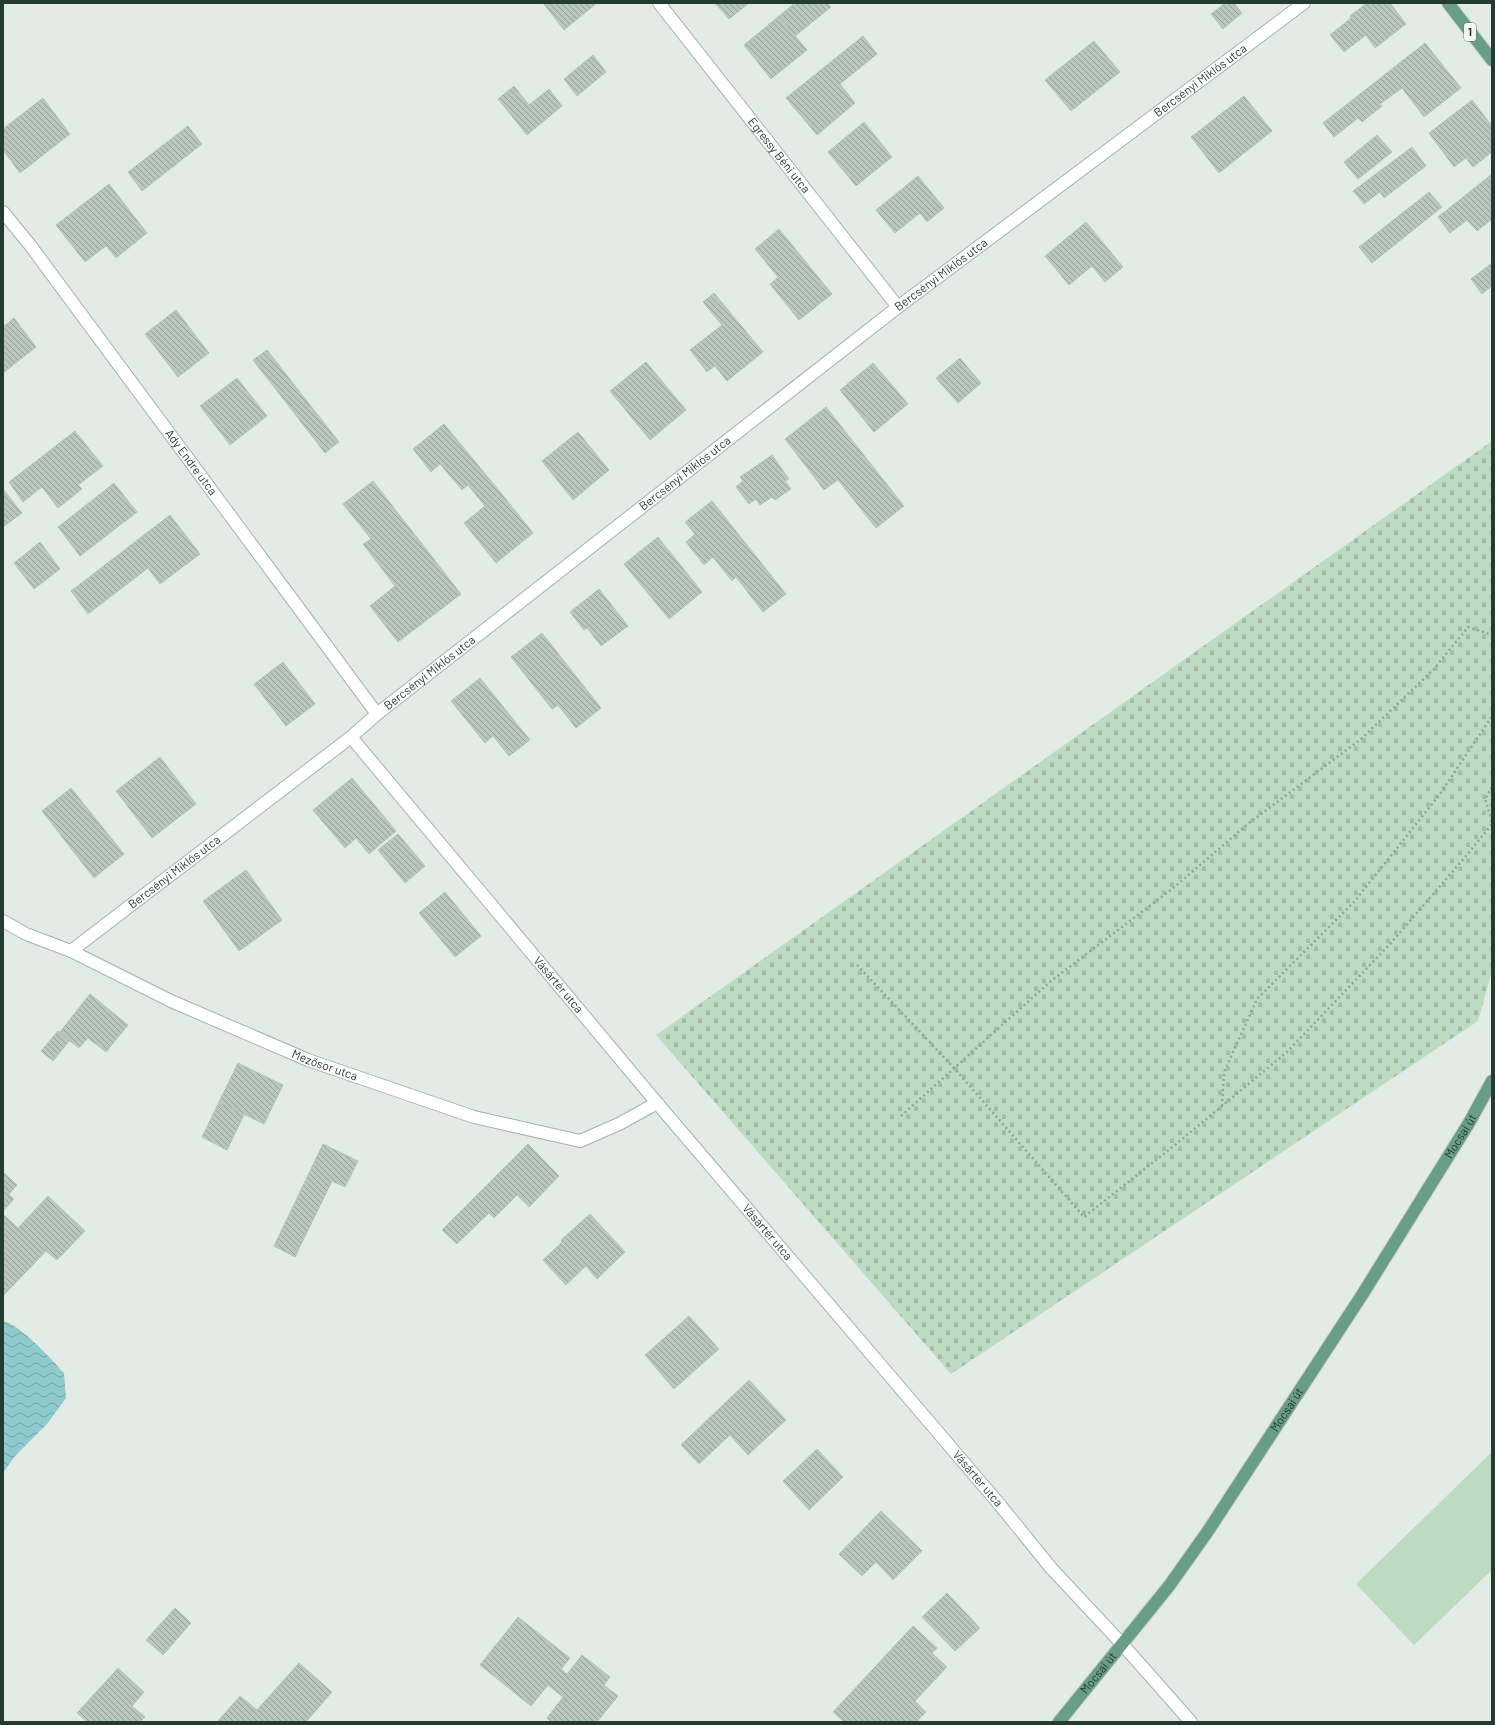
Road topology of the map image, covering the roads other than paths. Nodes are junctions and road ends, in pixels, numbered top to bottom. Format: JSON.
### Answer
{"nodes":[{"id":1,"x":659,"y":3,"type":"edge"},
{"id":2,"x":1304,"y":3,"type":"edge"},
{"id":3,"x":1448,"y":3,"type":"edge"},
{"id":4,"x":1492,"y":60,"type":"edge"},
{"id":5,"x":3,"y":212,"type":"edge"},
{"id":6,"x":898,"y":307,"type":"junction"},
{"id":7,"x":377,"y":714,"type":"junction"},
{"id":8,"x":351,"y":737,"type":"junction"},
{"id":9,"x":3,"y":921,"type":"edge"},
{"id":10,"x":71,"y":951,"type":"junction"},
{"id":11,"x":1492,"y":1080,"type":"edge"},
{"id":12,"x":657,"y":1103,"type":"junction"},
{"id":13,"x":1123,"y":1644,"type":"junction"},
{"id":14,"x":1059,"y":1722,"type":"edge"},
{"id":15,"x":1191,"y":1722,"type":"edge"}],
"edges":[{"from":1,"to":6,"type":"street","name":"Egressy Béni utca"},
{"from":2,"to":6,"type":"street","name":"Bercsényi Miklós utca"},
{"from":3,"to":4,"type":"main road","number":"1"},
{"from":5,"to":7,"type":"street","name":"Ady Endre utca"},
{"from":6,"to":7,"type":"street","name":"Bercsényi Miklós utca"},
{"from":7,"to":8,"type":"street","name":"Bercsényi Miklós utca"},
{"from":8,"to":10,"type":"street","name":"Bercsényi Miklós utca"},
{"from":8,"to":12,"type":"street","name":"Vásártér utca"},
{"from":9,"to":10,"type":"street","name":"Mezősor utca"},
{"from":10,"to":12,"type":"street","name":"Mezősor utca"},
{"from":11,"to":13,"type":"main road","name":"Mocsai út"},
{"from":12,"to":13,"type":"street","name":"Vásártér utca"},
{"from":13,"to":14,"type":"main road","name":"Mocsai út"},
{"from":13,"to":15,"type":"street","name":"Vásártér utca"}]}
